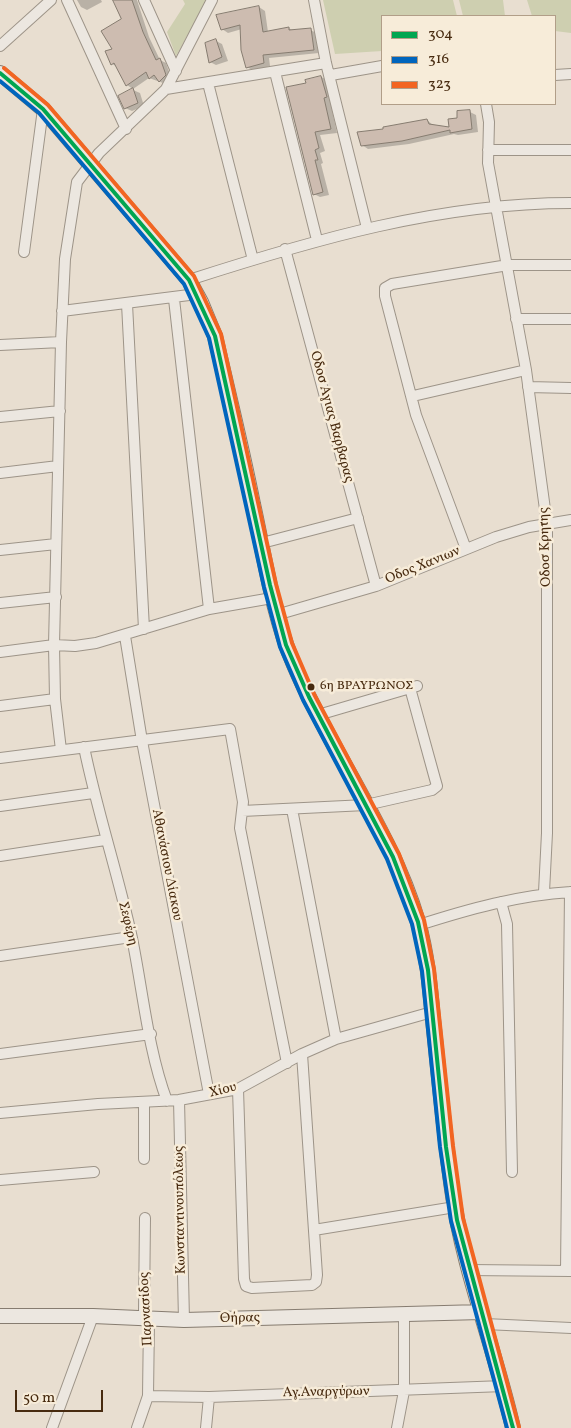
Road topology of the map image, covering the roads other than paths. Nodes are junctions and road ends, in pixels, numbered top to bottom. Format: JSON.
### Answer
{"nodes":[{"id":1,"x":51,"y":0,"type":"edge"},
{"id":2,"x":67,"y":0,"type":"edge"},
{"id":3,"x":144,"y":0,"type":"edge"},
{"id":4,"x":212,"y":0,"type":"edge"},
{"id":5,"x":314,"y":0,"type":"edge"},
{"id":6,"x":0,"y":46,"type":"edge"},
{"id":7,"x":326,"y":63,"type":"junction"},
{"id":8,"x":381,"y":66,"type":"edge"},
{"id":9,"x":176,"y":72,"type":"junction"},
{"id":10,"x":275,"y":72,"type":"junction"},
{"id":11,"x":0,"y":73,"type":"edge"},
{"id":12,"x":571,"y":74,"type":"edge"},
{"id":13,"x":330,"y":75,"type":"junction"},
{"id":14,"x":556,"y":75,"type":"edge"},
{"id":15,"x":208,"y":83,"type":"junction"},
{"id":16,"x":166,"y":89,"type":"junction"},
{"id":17,"x":486,"y":105,"type":"edge"},
{"id":18,"x":43,"y":109,"type":"junction"},
{"id":19,"x":126,"y":129,"type":"junction"},
{"id":20,"x":488,"y":150,"type":"junction"},
{"id":21,"x":571,"y":150,"type":"edge"},
{"id":22,"x":89,"y":164,"type":"junction"},
{"id":23,"x":571,"y":203,"type":"edge"},
{"id":24,"x":497,"y":205,"type":"junction"},
{"id":25,"x":367,"y":228,"type":"junction"},
{"id":26,"x":317,"y":240,"type":"junction"},
{"id":27,"x":285,"y":249,"type":"junction"},
{"id":28,"x":24,"y":252,"type":"dead end"},
{"id":29,"x":253,"y":260,"type":"junction"},
{"id":30,"x":508,"y":265,"type":"junction"},
{"id":31,"x":571,"y":265,"type":"edge"},
{"id":32,"x":189,"y":280,"type":"junction"},
{"id":33,"x":198,"y":294,"type":"junction"},
{"id":34,"x":174,"y":299,"type":"junction"},
{"id":35,"x":127,"y":304,"type":"junction"},
{"id":36,"x":62,"y":311,"type":"junction"},
{"id":37,"x":516,"y":319,"type":"junction"},
{"id":38,"x":571,"y":319,"type":"edge"},
{"id":39,"x":61,"y":342,"type":"junction"},
{"id":40,"x":0,"y":345,"type":"edge"},
{"id":41,"x":526,"y":370,"type":"junction"},
{"id":42,"x":528,"y":387,"type":"junction"},
{"id":43,"x":571,"y":388,"type":"edge"},
{"id":44,"x":413,"y":396,"type":"junction"},
{"id":45,"x":60,"y":411,"type":"junction"},
{"id":46,"x":0,"y":417,"type":"edge"},
{"id":47,"x":58,"y":466,"type":"junction"},
{"id":48,"x":0,"y":473,"type":"edge"},
{"id":49,"x":358,"y":518,"type":"junction"},
{"id":50,"x":571,"y":520,"type":"edge"},
{"id":51,"x":547,"y":524,"type":"junction"},
{"id":52,"x":262,"y":543,"type":"junction"},
{"id":53,"x":56,"y":544,"type":"junction"},
{"id":54,"x":466,"y":549,"type":"junction"},
{"id":55,"x":0,"y":550,"type":"edge"},
{"id":56,"x":376,"y":586,"type":"junction"},
{"id":57,"x":56,"y":597,"type":"junction"},
{"id":58,"x":272,"y":598,"type":"junction"},
{"id":59,"x":0,"y":603,"type":"edge"},
{"id":60,"x":209,"y":609,"type":"junction"},
{"id":61,"x":276,"y":615,"type":"junction"},
{"id":62,"x":144,"y":629,"type":"junction"},
{"id":63,"x":125,"y":636,"type":"junction"},
{"id":64,"x":54,"y":645,"type":"junction"},
{"id":65,"x":0,"y":652,"type":"edge"},
{"id":66,"x":55,"y":699,"type":"junction"},
{"id":67,"x":0,"y":706,"type":"edge"},
{"id":68,"x":318,"y":715,"type":"junction"},
{"id":69,"x":142,"y":741,"type":"junction"},
{"id":70,"x":84,"y":747,"type":"junction"},
{"id":71,"x":61,"y":750,"type":"junction"},
{"id":72,"x":0,"y":758,"type":"edge"},
{"id":73,"x":93,"y":794,"type":"junction"},
{"id":74,"x":366,"y":805,"type":"junction"},
{"id":75,"x":0,"y":806,"type":"edge"},
{"id":76,"x":292,"y":809,"type":"junction"},
{"id":77,"x":242,"y":811,"type":"junction"},
{"id":78,"x":106,"y":840,"type":"junction"},
{"id":79,"x":0,"y":856,"type":"edge"},
{"id":80,"x":544,"y":892,"type":"junction"},
{"id":81,"x":570,"y":892,"type":"edge"},
{"id":82,"x":501,"y":902,"type":"junction"},
{"id":83,"x":419,"y":925,"type":"junction"},
{"id":84,"x":131,"y":936,"type":"junction"},
{"id":85,"x":0,"y":956,"type":"edge"},
{"id":86,"x":432,"y":1012,"type":"junction"},
{"id":87,"x":151,"y":1034,"type":"junction"},
{"id":88,"x":336,"y":1039,"type":"junction"},
{"id":89,"x":0,"y":1054,"type":"edge"},
{"id":90,"x":302,"y":1054,"type":"junction"},
{"id":91,"x":287,"y":1063,"type":"junction"},
{"id":92,"x":238,"y":1089,"type":"junction"},
{"id":93,"x":209,"y":1094,"type":"junction"},
{"id":94,"x":179,"y":1100,"type":"junction"},
{"id":95,"x":167,"y":1101,"type":"junction"},
{"id":96,"x":144,"y":1102,"type":"junction"},
{"id":97,"x":0,"y":1113,"type":"edge"},
{"id":98,"x":144,"y":1158,"type":"dead end"},
{"id":99,"x":94,"y":1172,"type":"dead end"},
{"id":100,"x":512,"y":1172,"type":"dead end"},
{"id":101,"x":0,"y":1180,"type":"edge"},
{"id":102,"x":455,"y":1207,"type":"junction"},
{"id":103,"x":145,"y":1218,"type":"dead end"},
{"id":104,"x":314,"y":1230,"type":"junction"},
{"id":105,"x":468,"y":1270,"type":"junction"},
{"id":106,"x":569,"y":1271,"type":"edge"},
{"id":107,"x":404,"y":1314,"type":"junction"},
{"id":108,"x":0,"y":1316,"type":"edge"},
{"id":109,"x":93,"y":1316,"type":"junction"},
{"id":110,"x":483,"y":1318,"type":"junction"},
{"id":111,"x":150,"y":1320,"type":"junction"},
{"id":112,"x":184,"y":1320,"type":"junction"},
{"id":113,"x":571,"y":1328,"type":"edge"},
{"id":114,"x":504,"y":1386,"type":"junction"},
{"id":115,"x":404,"y":1391,"type":"junction"},
{"id":116,"x":148,"y":1396,"type":"junction"},
{"id":117,"x":209,"y":1397,"type":"junction"},
{"id":118,"x":52,"y":1428,"type":"edge"},
{"id":119,"x":137,"y":1428,"type":"edge"},
{"id":120,"x":206,"y":1428,"type":"edge"},
{"id":121,"x":397,"y":1428,"type":"edge"},
{"id":122,"x":513,"y":1428,"type":"edge"}],
"edges":[{"from":1,"to":6,"type":"street"},
{"from":2,"to":19,"type":"street"},
{"from":3,"to":9,"type":"street"},
{"from":4,"to":9,"type":"street"},
{"from":5,"to":7,"type":"street"},
{"from":7,"to":10,"type":"street"},
{"from":7,"to":13,"type":"street"},
{"from":8,"to":13,"type":"street"},
{"from":9,"to":16,"type":"street"},
{"from":10,"to":15,"type":"street"},
{"from":10,"to":26,"type":"street"},
{"from":11,"to":18,"type":"main road"},
{"from":12,"to":14,"type":"street"},
{"from":13,"to":25,"type":"street"},
{"from":15,"to":16,"type":"street"},
{"from":15,"to":29,"type":"street"},
{"from":16,"to":19,"type":"street"},
{"from":17,"to":20,"type":"street","name":"Οδοσ Κρητης"},
{"from":18,"to":22,"type":"main road"},
{"from":18,"to":28,"type":"street"},
{"from":19,"to":22,"type":"street"},
{"from":20,"to":21,"type":"street"},
{"from":20,"to":24,"type":"street","name":"Οδοσ Κρητης"},
{"from":22,"to":32,"type":"main road"},
{"from":22,"to":36,"type":"street"},
{"from":23,"to":24,"type":"street"},
{"from":24,"to":25,"type":"street"},
{"from":24,"to":30,"type":"street","name":"Οδοσ Κρητης"},
{"from":25,"to":26,"type":"street"},
{"from":26,"to":27,"type":"street"},
{"from":27,"to":29,"type":"street"},
{"from":27,"to":49,"type":"street","name":"Οδοσ Αγιας Βαρβαρας"},
{"from":29,"to":32,"type":"street"},
{"from":30,"to":31,"type":"street"},
{"from":30,"to":37,"type":"street","name":"Οδοσ Κρητης"},
{"from":30,"to":44,"type":"street"},
{"from":32,"to":33,"type":"main road"},
{"from":33,"to":34,"type":"street"},
{"from":33,"to":52,"type":"main road"},
{"from":34,"to":35,"type":"street"},
{"from":34,"to":60,"type":"street"},
{"from":35,"to":36,"type":"street"},
{"from":35,"to":62,"type":"street"},
{"from":36,"to":39,"type":"street"},
{"from":37,"to":38,"type":"street"},
{"from":37,"to":41,"type":"street","name":"Οδοσ Κρητης"},
{"from":39,"to":40,"type":"street"},
{"from":39,"to":45,"type":"street"},
{"from":41,"to":42,"type":"street","name":"Οδοσ Κρητης"},
{"from":41,"to":44,"type":"street"},
{"from":42,"to":43,"type":"street"},
{"from":42,"to":51,"type":"street","name":"Οδοσ Κρητης"},
{"from":44,"to":54,"type":"street"},
{"from":45,"to":46,"type":"street"},
{"from":45,"to":47,"type":"street"},
{"from":47,"to":48,"type":"street"},
{"from":47,"to":53,"type":"street"},
{"from":49,"to":52,"type":"street"},
{"from":49,"to":56,"type":"street","name":"Οδοσ Αγιας Βαρβαρας"},
{"from":50,"to":51,"type":"street","name":"Οδος Χανιων"},
{"from":51,"to":54,"type":"street","name":"Οδος Χανιων"},
{"from":51,"to":80,"type":"street","name":"Οδοσ Κρητης"},
{"from":52,"to":58,"type":"main road"},
{"from":53,"to":55,"type":"street"},
{"from":53,"to":57,"type":"street"},
{"from":54,"to":56,"type":"street","name":"Οδος Χανιων"},
{"from":56,"to":61,"type":"street","name":"Οδος Χανιων"},
{"from":57,"to":59,"type":"street"},
{"from":57,"to":64,"type":"street"},
{"from":58,"to":60,"type":"street"},
{"from":58,"to":61,"type":"main road"},
{"from":60,"to":62,"type":"street"},
{"from":61,"to":68,"type":"main road"},
{"from":62,"to":63,"type":"street"},
{"from":63,"to":64,"type":"street"},
{"from":63,"to":69,"type":"street","name":"Αθανάσιου Δίακου"},
{"from":64,"to":65,"type":"street"},
{"from":64,"to":66,"type":"street"},
{"from":66,"to":67,"type":"street"},
{"from":66,"to":71,"type":"street"},
{"from":68,"to":74,"type":"main road"},
{"from":68,"to":74,"type":"street"},
{"from":69,"to":70,"type":"street"},
{"from":69,"to":77,"type":"street"},
{"from":69,"to":93,"type":"street","name":"Αθανάσιου Δίακου"},
{"from":70,"to":71,"type":"street"},
{"from":70,"to":73,"type":"street","name":"Σεφέρη"},
{"from":71,"to":72,"type":"street"},
{"from":73,"to":75,"type":"street"},
{"from":73,"to":78,"type":"street","name":"Σεφέρη"},
{"from":74,"to":76,"type":"street"},
{"from":74,"to":83,"type":"main road"},
{"from":76,"to":77,"type":"street"},
{"from":76,"to":88,"type":"street"},
{"from":77,"to":91,"type":"street"},
{"from":78,"to":79,"type":"street"},
{"from":78,"to":84,"type":"street","name":"Σεφέρη"},
{"from":80,"to":81,"type":"street"},
{"from":80,"to":82,"type":"street"},
{"from":81,"to":106,"type":"street"},
{"from":82,"to":83,"type":"street"},
{"from":82,"to":100,"type":"street"},
{"from":83,"to":86,"type":"main road"},
{"from":84,"to":85,"type":"street"},
{"from":84,"to":87,"type":"street","name":"Σεφέρη"},
{"from":86,"to":88,"type":"street","name":"Χίου"},
{"from":86,"to":102,"type":"main road"},
{"from":87,"to":89,"type":"street"},
{"from":87,"to":95,"type":"street","name":"Σεφέρη"},
{"from":88,"to":90,"type":"street","name":"Χίου"},
{"from":90,"to":91,"type":"street","name":"Χίου"},
{"from":90,"to":104,"type":"street"},
{"from":91,"to":92,"type":"street","name":"Χίου"},
{"from":92,"to":93,"type":"street","name":"Χίου"},
{"from":92,"to":104,"type":"street"},
{"from":93,"to":94,"type":"street","name":"Χίου"},
{"from":94,"to":95,"type":"street","name":"Χίου"},
{"from":94,"to":112,"type":"street","name":"Κωνσταντινουπόλεως"},
{"from":95,"to":96,"type":"street","name":"Χίου"},
{"from":96,"to":97,"type":"street","name":"Χίου"},
{"from":96,"to":98,"type":"street"},
{"from":99,"to":101,"type":"street"},
{"from":102,"to":104,"type":"street"},
{"from":102,"to":105,"type":"main road"},
{"from":103,"to":111,"type":"street","name":"Παρνασίδος"},
{"from":105,"to":106,"type":"street"},
{"from":105,"to":110,"type":"main road"},
{"from":107,"to":110,"type":"main road","name":"Θήρας"},
{"from":107,"to":112,"type":"main road","name":"Θήρας"},
{"from":107,"to":115,"type":"street"},
{"from":108,"to":109,"type":"main road","name":"Θήρας"},
{"from":109,"to":111,"type":"main road","name":"Θήρας"},
{"from":109,"to":118,"type":"street"},
{"from":110,"to":113,"type":"street"},
{"from":110,"to":114,"type":"main road"},
{"from":111,"to":112,"type":"main road","name":"Θήρας"},
{"from":111,"to":116,"type":"street","name":"Παρνασίδος"},
{"from":114,"to":115,"type":"street","name":"Αγ.Αναργύρων"},
{"from":114,"to":122,"type":"main road"},
{"from":115,"to":117,"type":"street","name":"Αγ.Αναργύρων"},
{"from":115,"to":121,"type":"street"},
{"from":116,"to":117,"type":"street","name":"Αγ.Αναργύρων"},
{"from":116,"to":119,"type":"street","name":"Παρνασίδος"},
{"from":117,"to":120,"type":"street"}]}
